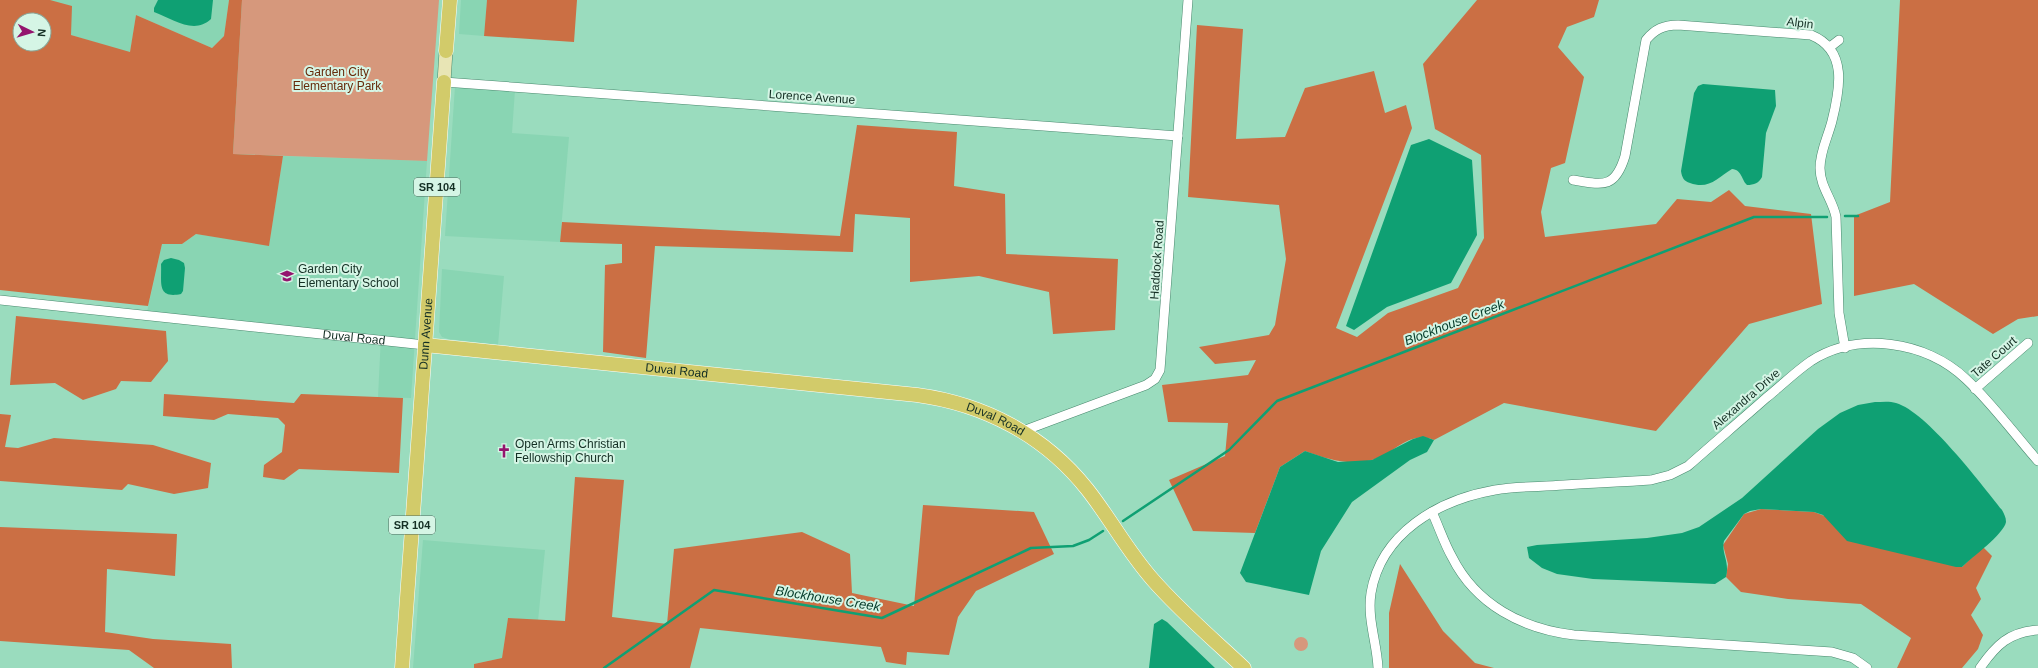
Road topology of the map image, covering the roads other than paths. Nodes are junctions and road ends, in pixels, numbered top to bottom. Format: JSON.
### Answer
{"nodes":[{"id":1,"x":450,"y":0,"type":"edge"},
{"id":2,"x":1188,"y":0,"type":"edge"},
{"id":3,"x":1839,"y":40,"type":"dead end"},
{"id":4,"x":1830,"y":47,"type":"junction"},
{"id":5,"x":446,"y":51,"type":"joint"},
{"id":6,"x":444,"y":82,"type":"junction"},
{"id":7,"x":1178,"y":136,"type":"junction"},
{"id":8,"x":1573,"y":180,"type":"dead end"},
{"id":9,"x":0,"y":300,"type":"edge"},
{"id":10,"x":2028,"y":343,"type":"dead end"},
{"id":11,"x":425,"y":345,"type":"junction"},
{"id":12,"x":1845,"y":348,"type":"junction"},
{"id":13,"x":1975,"y":389,"type":"junction"},
{"id":14,"x":1023,"y":431,"type":"junction"},
{"id":15,"x":2038,"y":461,"type":"edge"},
{"id":16,"x":1432,"y":512,"type":"junction"},
{"id":17,"x":2038,"y":630,"type":"edge"},
{"id":18,"x":402,"y":668,"type":"edge"},
{"id":19,"x":1244,"y":668,"type":"edge"},
{"id":20,"x":1378,"y":668,"type":"edge"},
{"id":21,"x":1867,"y":668,"type":"edge"},
{"id":22,"x":1980,"y":668,"type":"edge"}],
"edges":[{"from":1,"to":5,"type":"main road","name":"Dunn Avenue","number":"SR 104"},
{"from":2,"to":7,"type":"street","name":"Haddock Road"},
{"from":3,"to":4,"type":"street"},
{"from":4,"to":8,"type":"street","name":"Alpin"},
{"from":4,"to":12,"type":"street"},
{"from":5,"to":6,"type":"main road","name":"Dunn Avenue","number":"SR 104"},
{"from":6,"to":7,"type":"street","name":"Lorence Avenue"},
{"from":6,"to":11,"type":"main road","name":"Dunn Avenue","number":"SR 104"},
{"from":7,"to":14,"type":"street","name":"Haddock Road"},
{"from":9,"to":11,"type":"street","name":"Duval Road"},
{"from":10,"to":13,"type":"street","name":"Tate Court"},
{"from":11,"to":14,"type":"main road","name":"Duval Road"},
{"from":11,"to":18,"type":"main road","name":"Dunn Avenue","number":"SR 104"},
{"from":12,"to":13,"type":"street","name":"Alexandra Drive"},
{"from":12,"to":16,"type":"street","name":"Alexandra Drive"},
{"from":13,"to":15,"type":"street","name":"Alexandra Drive"},
{"from":14,"to":19,"type":"main road","name":"Duval Road"},
{"from":16,"to":20,"type":"street","name":"Alexandra Drive"},
{"from":16,"to":21,"type":"street"},
{"from":17,"to":22,"type":"street"}]}
